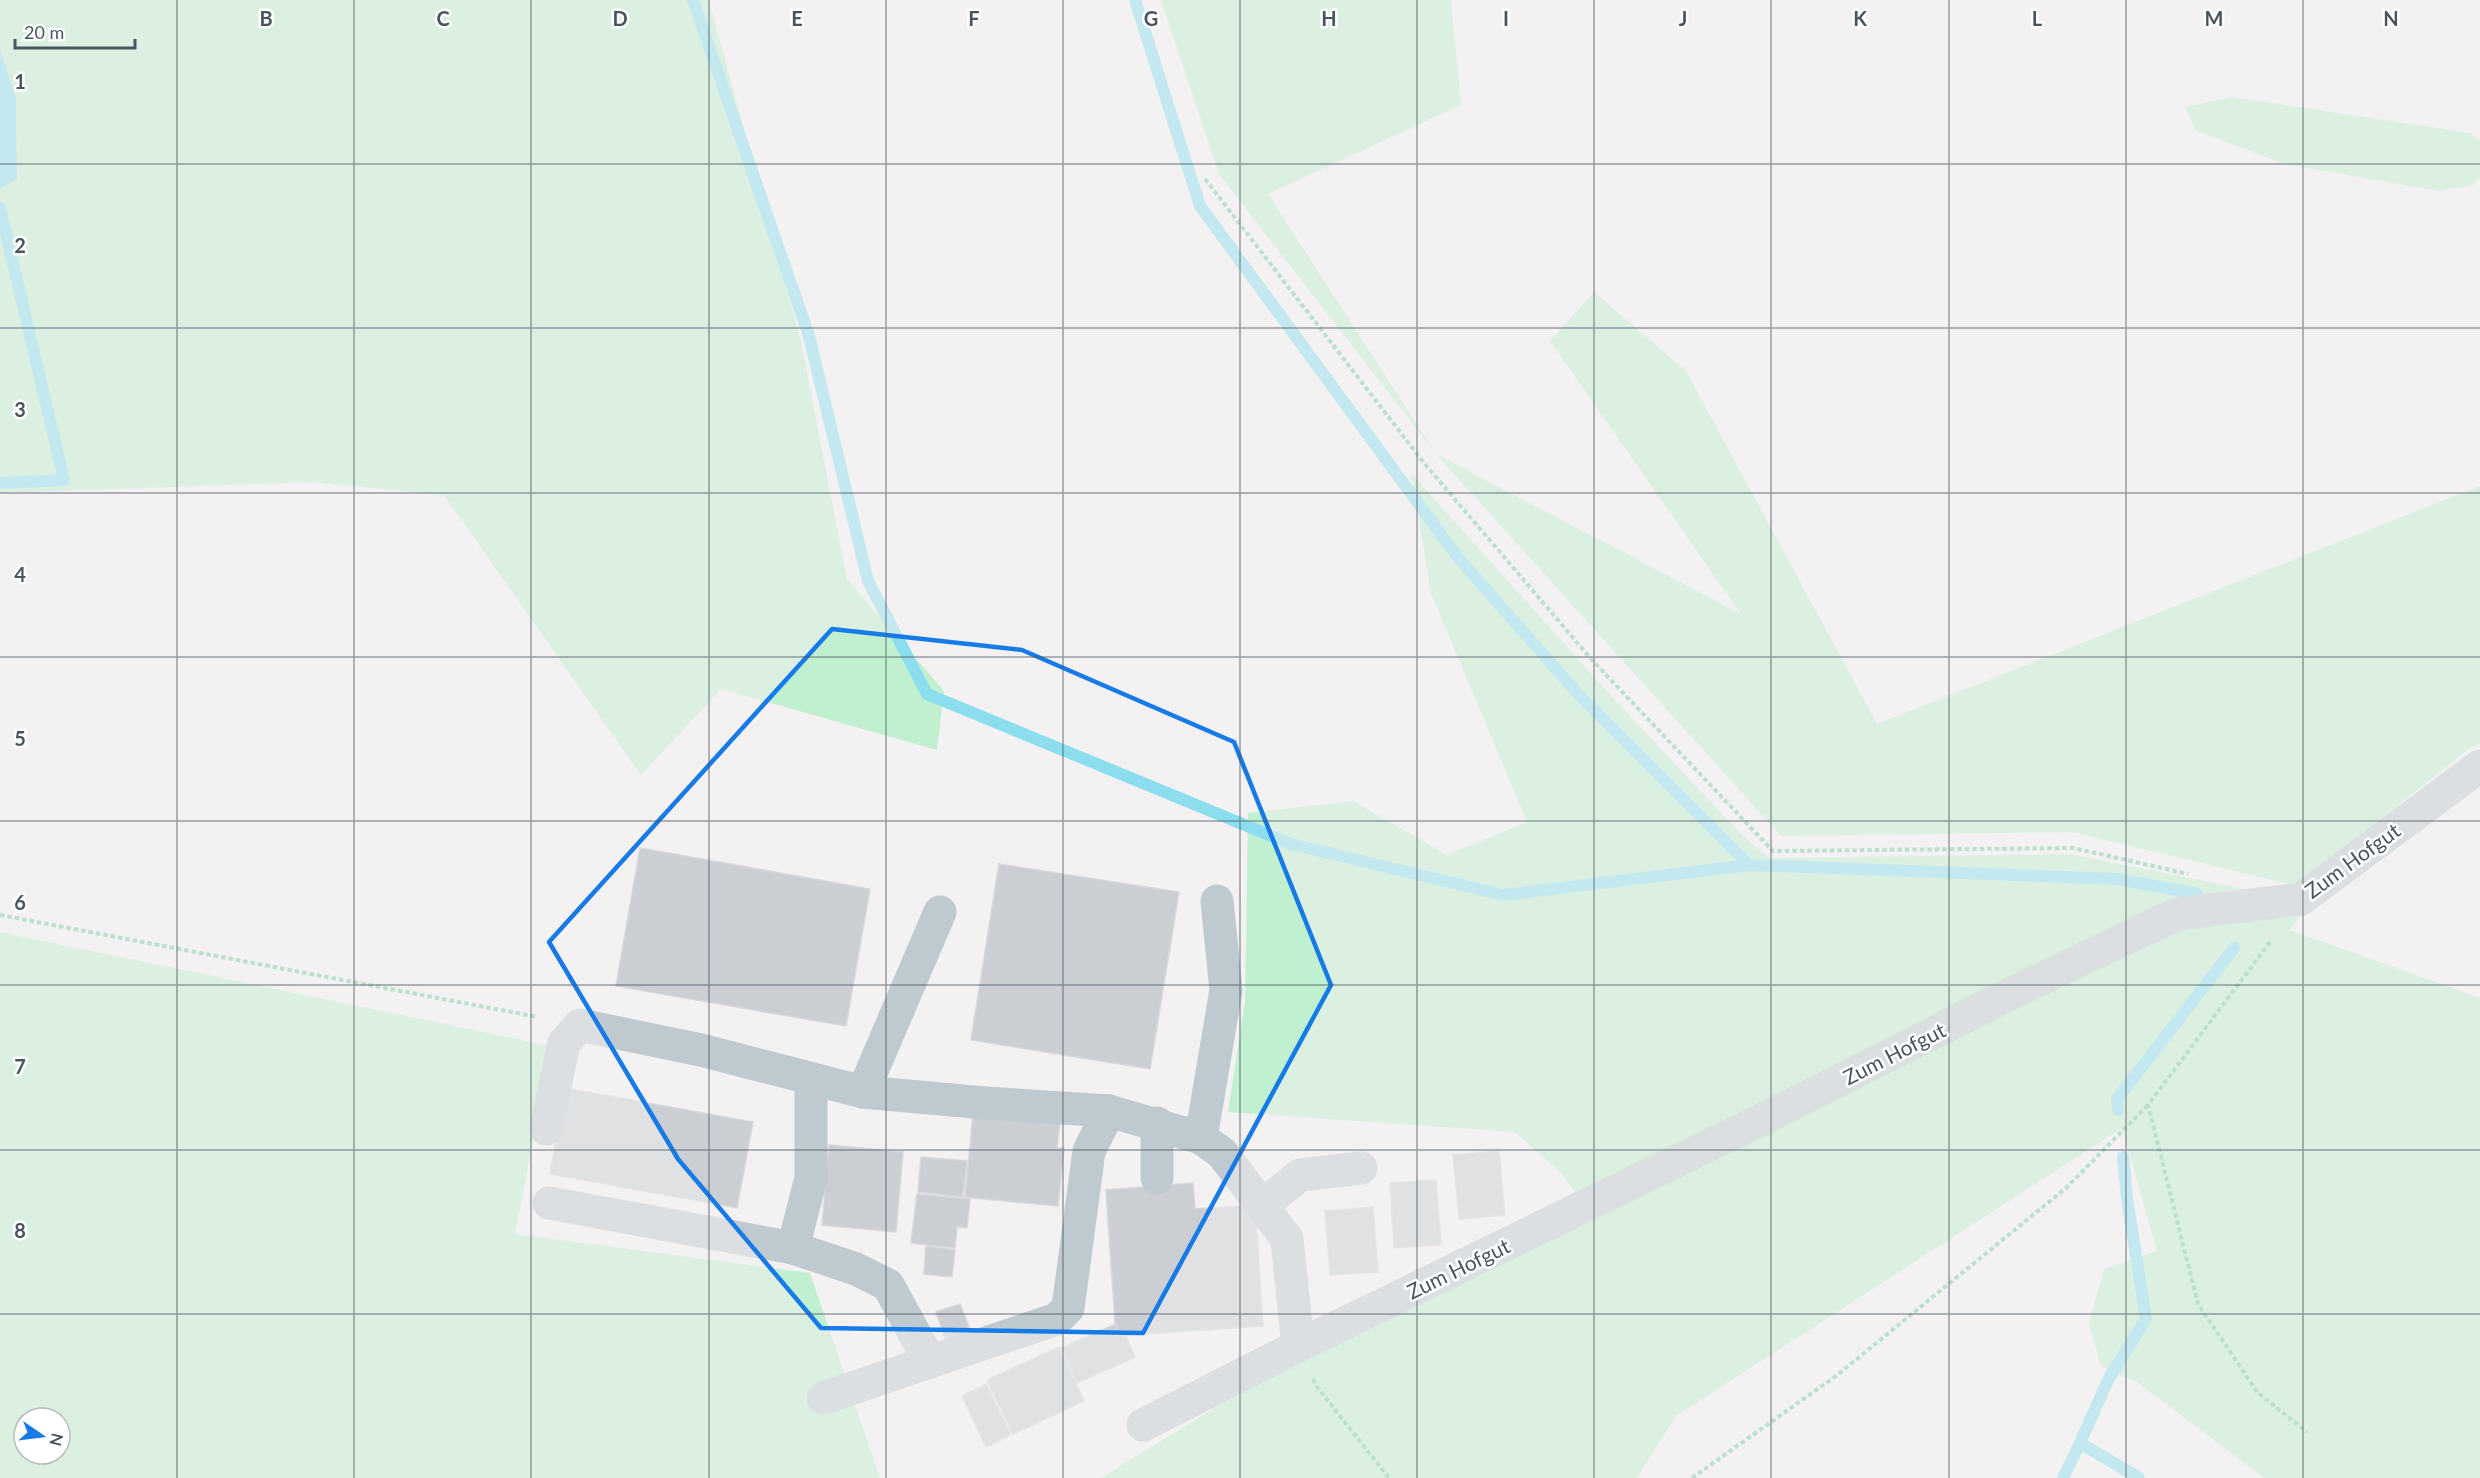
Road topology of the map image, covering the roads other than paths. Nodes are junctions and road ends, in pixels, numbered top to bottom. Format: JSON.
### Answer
{"nodes":[{"id":1,"x":2480,"y":766,"type":"edge"},
{"id":2,"x":1217,"y":901,"type":"dead end"},
{"id":3,"x":940,"y":912,"type":"dead end"},
{"id":4,"x":811,"y":1079,"type":"junction"},
{"id":5,"x":863,"y":1092,"type":"junction"},
{"id":6,"x":1109,"y":1111,"type":"junction"},
{"id":7,"x":1157,"y":1123,"type":"junction"},
{"id":8,"x":546,"y":1129,"type":"dead end"},
{"id":9,"x":1201,"y":1137,"type":"junction"},
{"id":10,"x":1361,"y":1168,"type":"dead end"},
{"id":11,"x":1157,"y":1178,"type":"dead end"},
{"id":12,"x":549,"y":1203,"type":"dead end"},
{"id":13,"x":1262,"y":1206,"type":"junction"},
{"id":14,"x":793,"y":1248,"type":"junction"},
{"id":15,"x":1298,"y":1346,"type":"junction"},
{"id":16,"x":930,"y":1362,"type":"junction"},
{"id":17,"x":823,"y":1398,"type":"dead end"},
{"id":18,"x":1143,"y":1425,"type":"dead end"}],
"edges":[{"from":1,"to":15,"type":"street","name":"Zum Hofgut"},
{"from":2,"to":9,"type":"street"},
{"from":3,"to":5,"type":"street"},
{"from":4,"to":5,"type":"street"},
{"from":4,"to":8,"type":"street"},
{"from":4,"to":14,"type":"street"},
{"from":5,"to":6,"type":"street"},
{"from":6,"to":7,"type":"street"},
{"from":6,"to":16,"type":"street"},
{"from":7,"to":9,"type":"street"},
{"from":7,"to":11,"type":"street"},
{"from":9,"to":13,"type":"street"},
{"from":10,"to":13,"type":"street"},
{"from":12,"to":14,"type":"street"},
{"from":13,"to":15,"type":"street"},
{"from":14,"to":16,"type":"street"},
{"from":15,"to":18,"type":"street","name":"Zum Hofgut"},
{"from":16,"to":17,"type":"street"}]}
